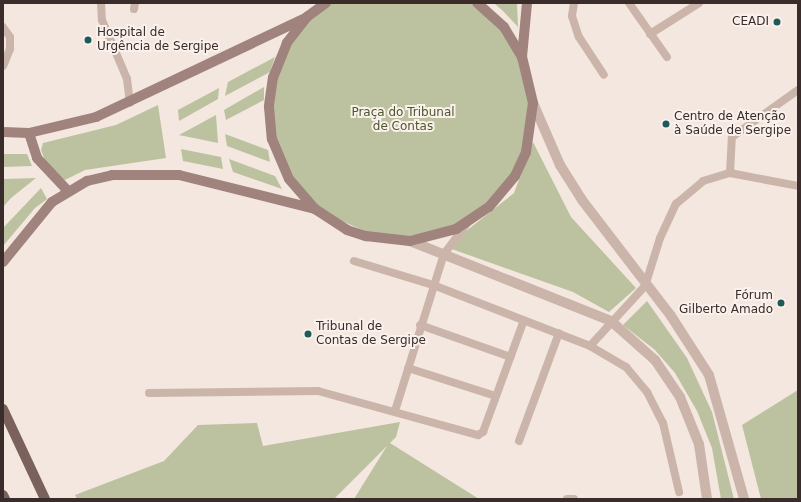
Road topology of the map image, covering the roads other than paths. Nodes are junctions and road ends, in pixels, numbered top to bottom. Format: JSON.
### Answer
{"nodes":[{"id":1,"x":101,"y":3,"type":"edge"},
{"id":2,"x":326,"y":3,"type":"edge"},
{"id":3,"x":477,"y":3,"type":"edge"},
{"id":4,"x":527,"y":3,"type":"edge"},
{"id":5,"x":574,"y":3,"type":"edge"},
{"id":6,"x":629,"y":3,"type":"edge"},
{"id":7,"x":699,"y":3,"type":"edge"},
{"id":8,"x":307,"y":17,"type":"junction"},
{"id":9,"x":3,"y":27,"type":"edge"},
{"id":10,"x":650,"y":34,"type":"junction"},
{"id":11,"x":522,"y":56,"type":"junction"},
{"id":12,"x":667,"y":57,"type":"dead end"},
{"id":13,"x":3,"y":66,"type":"edge"},
{"id":14,"x":604,"y":75,"type":"dead end"},
{"id":15,"x":798,"y":90,"type":"edge"},
{"id":16,"x":130,"y":103,"type":"junction"},
{"id":17,"x":533,"y":103,"type":"junction"},
{"id":18,"x":3,"y":132,"type":"edge"},
{"id":19,"x":29,"y":133,"type":"junction"},
{"id":20,"x":730,"y":173,"type":"junction"},
{"id":21,"x":798,"y":186,"type":"edge"},
{"id":22,"x":68,"y":191,"type":"junction"},
{"id":23,"x":314,"y":209,"type":"junction"},
{"id":24,"x":470,"y":220,"type":"junction"},
{"id":25,"x":410,"y":240,"type":"junction"},
{"id":26,"x":444,"y":254,"type":"junction"},
{"id":27,"x":354,"y":261,"type":"dead end"},
{"id":28,"x":3,"y":262,"type":"edge"},
{"id":29,"x":433,"y":284,"type":"junction"},
{"id":30,"x":644,"y":286,"type":"junction"},
{"id":31,"x":524,"y":320,"type":"junction"},
{"id":32,"x":611,"y":321,"type":"junction"},
{"id":33,"x":420,"y":325,"type":"junction"},
{"id":34,"x":559,"y":333,"type":"junction"},
{"id":35,"x":590,"y":346,"type":"junction"},
{"id":36,"x":511,"y":357,"type":"junction"},
{"id":37,"x":408,"y":368,"type":"junction"},
{"id":38,"x":149,"y":393,"type":"dead end"},
{"id":39,"x":496,"y":396,"type":"junction"},
{"id":40,"x":3,"y":409,"type":"edge"},
{"id":41,"x":395,"y":411,"type":"junction"},
{"id":42,"x":519,"y":440,"type":"dead end"},
{"id":43,"x":679,"y":492,"type":"dead end"},
{"id":44,"x":3,"y":495,"type":"edge"},
{"id":45,"x":5,"y":499,"type":"edge"},
{"id":46,"x":45,"y":499,"type":"edge"},
{"id":47,"x":567,"y":499,"type":"edge"},
{"id":48,"x":574,"y":499,"type":"edge"},
{"id":49,"x":708,"y":499,"type":"edge"},
{"id":50,"x":744,"y":499,"type":"edge"}],
"edges":[{"from":1,"to":16,"type":"lane"},
{"from":2,"to":8,"type":"street"},
{"from":3,"to":11,"type":"street"},
{"from":4,"to":11,"type":"street"},
{"from":5,"to":14,"type":"lane"},
{"from":6,"to":10,"type":"lane"},
{"from":7,"to":10,"type":"lane"},
{"from":8,"to":16,"type":"street"},
{"from":8,"to":23,"type":"street"},
{"from":9,"to":13,"type":"lane"},
{"from":10,"to":12,"type":"lane"},
{"from":11,"to":17,"type":"street"},
{"from":15,"to":20,"type":"lane"},
{"from":16,"to":19,"type":"street"},
{"from":17,"to":24,"type":"street"},
{"from":17,"to":30,"type":"street"},
{"from":18,"to":19,"type":"street"},
{"from":19,"to":22,"type":"street"},
{"from":20,"to":21,"type":"lane"},
{"from":20,"to":30,"type":"lane"},
{"from":22,"to":23,"type":"street"},
{"from":22,"to":28,"type":"street"},
{"from":23,"to":25,"type":"street"},
{"from":24,"to":25,"type":"street"},
{"from":24,"to":26,"type":"lane"},
{"from":25,"to":26,"type":"street"},
{"from":26,"to":29,"type":"lane"},
{"from":26,"to":32,"type":"street"},
{"from":27,"to":29,"type":"lane"},
{"from":29,"to":31,"type":"lane"},
{"from":29,"to":33,"type":"lane"},
{"from":30,"to":32,"type":"lane"},
{"from":30,"to":50,"type":"street"},
{"from":31,"to":34,"type":"lane"},
{"from":31,"to":36,"type":"lane"},
{"from":32,"to":35,"type":"lane"},
{"from":32,"to":49,"type":"street"},
{"from":33,"to":36,"type":"lane"},
{"from":33,"to":37,"type":"lane"},
{"from":34,"to":35,"type":"lane"},
{"from":34,"to":42,"type":"lane"},
{"from":35,"to":43,"type":"lane"},
{"from":36,"to":39,"type":"lane"},
{"from":37,"to":39,"type":"lane"},
{"from":37,"to":41,"type":"lane"},
{"from":38,"to":41,"type":"lane"},
{"from":39,"to":41,"type":"lane"},
{"from":40,"to":46,"type":"main road"},
{"from":44,"to":45,"type":"main road"},
{"from":47,"to":48,"type":"lane"}]}
